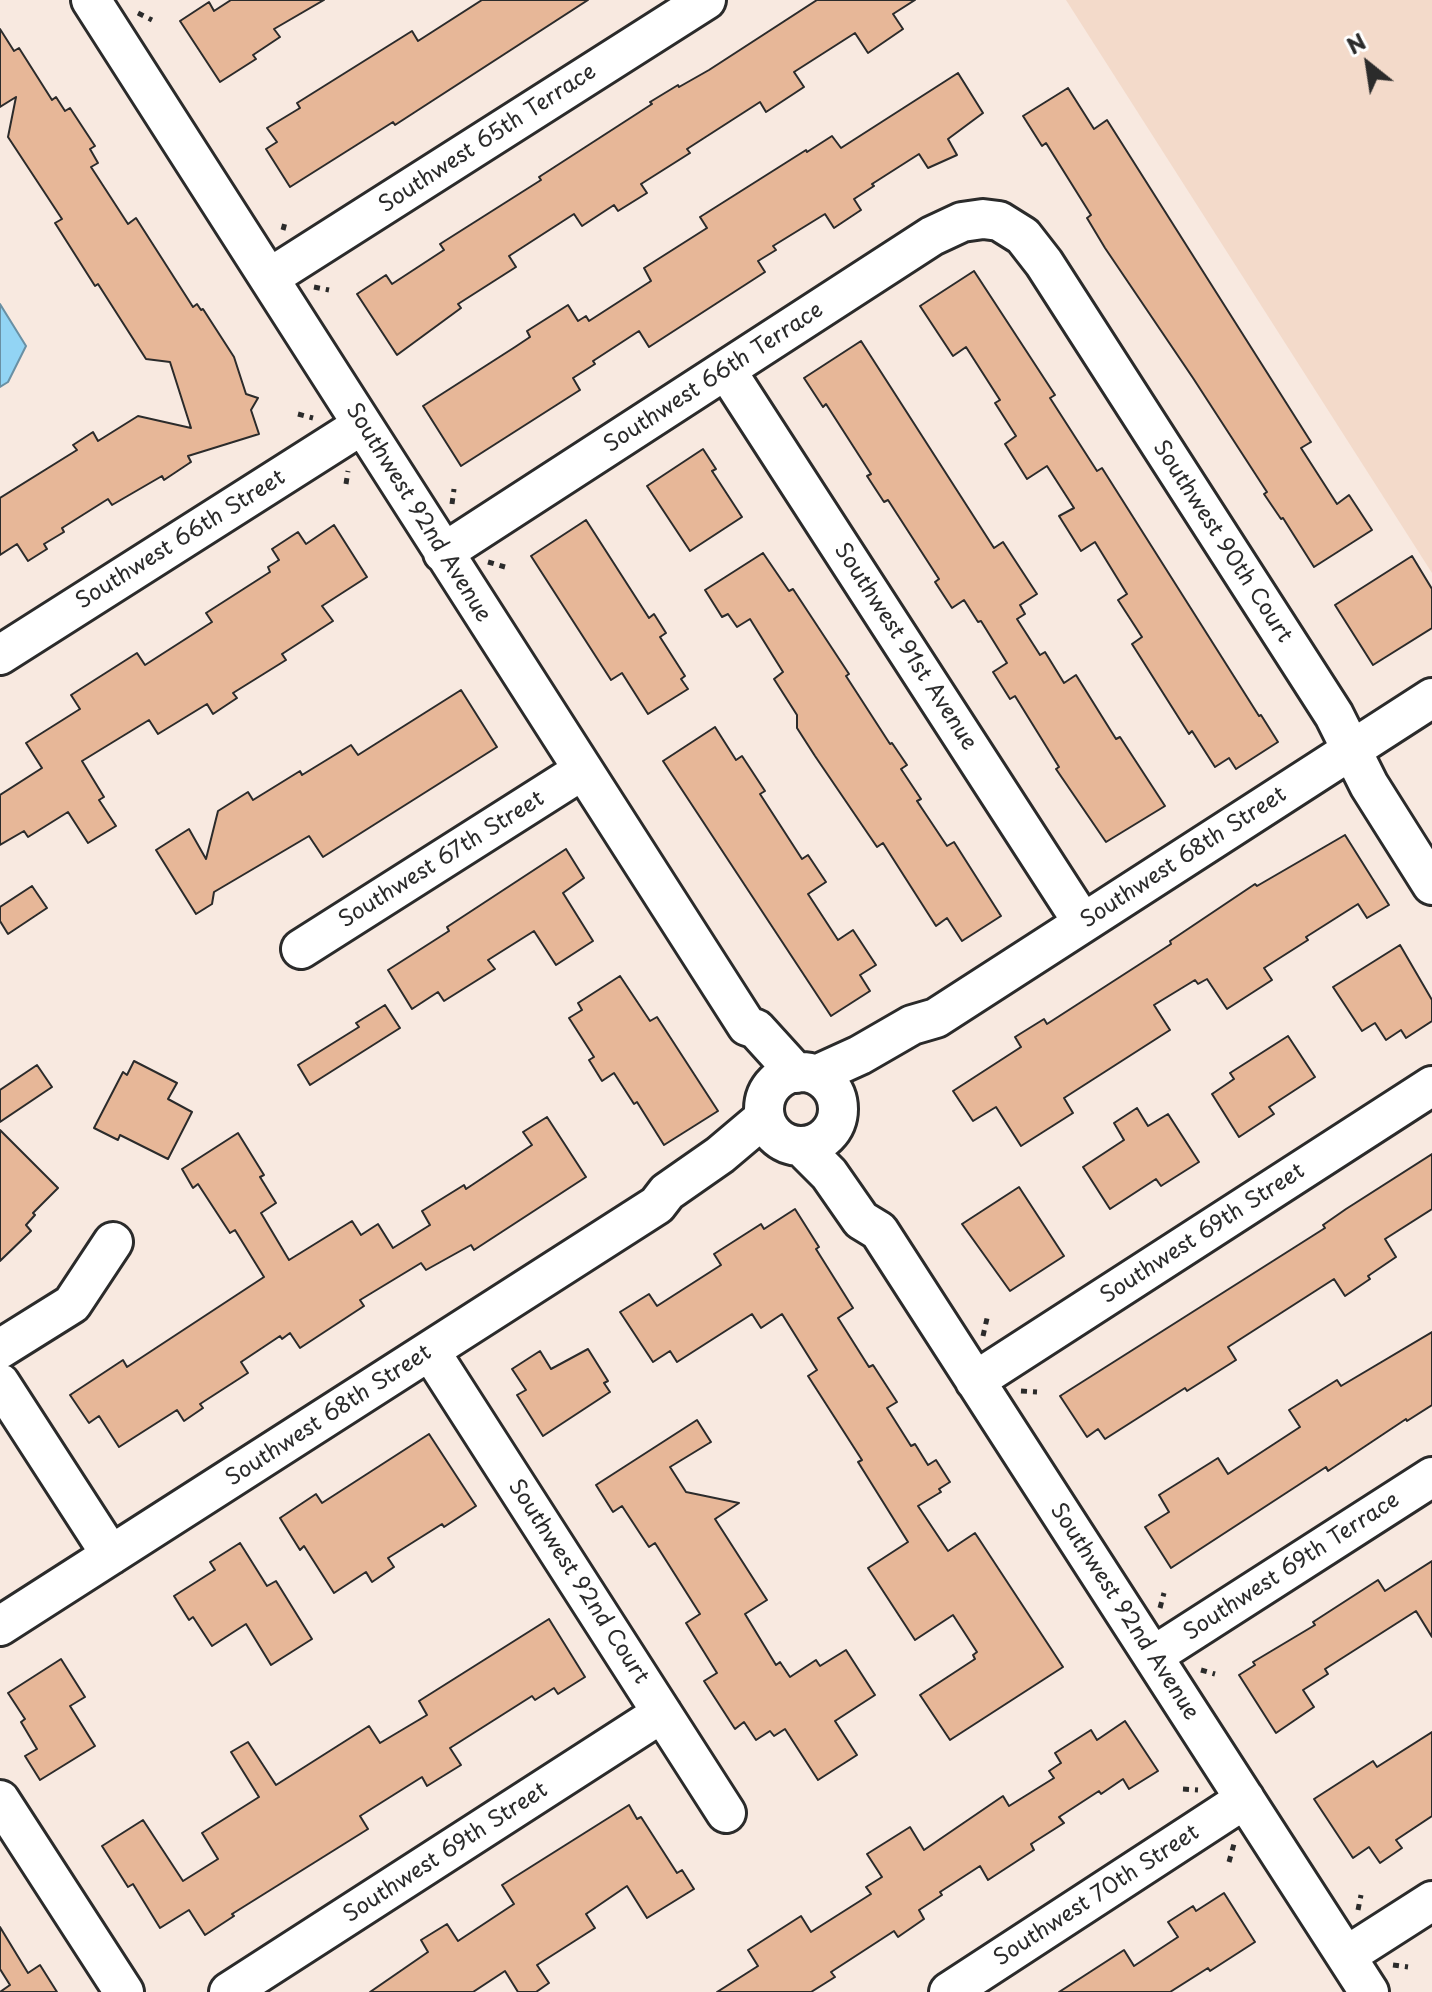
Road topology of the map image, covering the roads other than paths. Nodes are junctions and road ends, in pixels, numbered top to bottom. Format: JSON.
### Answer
{"nodes":[{"id":1,"x":706,"y":0,"type":"edge"},
{"id":2,"x":95,"y":2,"type":"edge"},
{"id":3,"x":991,"y":219,"type":"joint"},
{"id":4,"x":269,"y":278,"type":"junction"},
{"id":5,"x":726,"y":370,"type":"junction"},
{"id":6,"x":362,"y":425,"type":"junction"},
{"id":7,"x":443,"y":553,"type":"junction"},
{"id":8,"x":0,"y":655,"type":"edge"},
{"id":9,"x":1432,"y":698,"type":"edge"},
{"id":10,"x":1353,"y":749,"type":"junction"},
{"id":11,"x":583,"y":770,"type":"junction"},
{"id":12,"x":1432,"y":885,"type":"edge"},
{"id":13,"x":1083,"y":923,"type":"junction"},
{"id":14,"x":301,"y":949,"type":"dead end"},
{"id":15,"x":936,"y":1018,"type":"junction"},
{"id":16,"x":1432,"y":1086,"type":"edge"},
{"id":17,"x":788,"y":1107,"type":"junction"},
{"id":18,"x":837,"y":1114,"type":"junction"},
{"id":19,"x":879,"y":1231,"type":"junction"},
{"id":20,"x":113,"y":1242,"type":"dead end"},
{"id":21,"x":0,"y":1349,"type":"edge"},
{"id":22,"x":430,"y":1351,"type":"junction"},
{"id":23,"x":975,"y":1381,"type":"junction"},
{"id":24,"x":0,"y":1383,"type":"edge"},
{"id":25,"x":1432,"y":1477,"type":"edge"},
{"id":26,"x":111,"y":1555,"type":"junction"},
{"id":27,"x":0,"y":1626,"type":"edge"},
{"id":28,"x":1153,"y":1656,"type":"junction"},
{"id":29,"x":662,"y":1713,"type":"junction"},
{"id":30,"x":1245,"y":1799,"type":"junction"},
{"id":31,"x":0,"y":1800,"type":"edge"},
{"id":32,"x":726,"y":1813,"type":"dead end"},
{"id":33,"x":1432,"y":1901,"type":"edge"},
{"id":34,"x":1346,"y":1956,"type":"junction"},
{"id":35,"x":124,"y":1992,"type":"edge"},
{"id":36,"x":229,"y":1992,"type":"edge"},
{"id":37,"x":949,"y":1992,"type":"edge"},
{"id":38,"x":1369,"y":1992,"type":"edge"}],
"edges":[{"from":1,"to":4,"type":"street","name":"Southwest 65th Terrace"},
{"from":2,"to":4,"type":"street","name":"Southwest 92nd Avenue"},
{"from":3,"to":5,"type":"street","name":"Southwest 66th Terrace"},
{"from":3,"to":10,"type":"street","name":"Southwest 90th Court"},
{"from":4,"to":6,"type":"street","name":"Southwest 92nd Avenue"},
{"from":5,"to":7,"type":"street","name":"Southwest 66th Terrace"},
{"from":5,"to":13,"type":"street","name":"Southwest 91st Avenue"},
{"from":6,"to":7,"type":"street","name":"Southwest 92nd Avenue"},
{"from":6,"to":8,"type":"street","name":"Southwest 66th Street"},
{"from":7,"to":11,"type":"street","name":"Southwest 92nd Avenue"},
{"from":9,"to":10,"type":"street","name":"Southwest 68th Street"},
{"from":10,"to":12,"type":"street","name":"Southwest 90th Court"},
{"from":10,"to":13,"type":"street","name":"Southwest 68th Street"},
{"from":11,"to":14,"type":"street","name":"Southwest 67th Street"},
{"from":11,"to":17,"type":"street","name":"Southwest 92nd Avenue"},
{"from":13,"to":15,"type":"street","name":"Southwest 68th Street"},
{"from":15,"to":17,"type":"street","name":"Southwest 68th Street"},
{"from":15,"to":18,"type":"street","name":"Southwest 68th Street"},
{"from":16,"to":23,"type":"street","name":"Southwest 69th Street"},
{"from":17,"to":18,"type":"street","name":"Southwest 92nd Avenue"},
{"from":17,"to":18,"type":"street","name":"Southwest 68th Street"},
{"from":17,"to":19,"type":"street","name":"Southwest 92nd Avenue"},
{"from":17,"to":22,"type":"street","name":"Southwest 68th Street"},
{"from":18,"to":19,"type":"street","name":"Southwest 92nd Avenue"},
{"from":19,"to":23,"type":"street","name":"Southwest 92nd Avenue"},
{"from":20,"to":21,"type":"street"},
{"from":22,"to":26,"type":"street","name":"Southwest 68th Street"},
{"from":22,"to":29,"type":"street","name":"Southwest 92nd Court"},
{"from":23,"to":28,"type":"street","name":"Southwest 92nd Avenue"},
{"from":24,"to":26,"type":"street"},
{"from":25,"to":28,"type":"street","name":"Southwest 69th Terrace"},
{"from":26,"to":27,"type":"street","name":"Southwest 68th Street"},
{"from":28,"to":30,"type":"street","name":"Southwest 92nd Avenue"},
{"from":29,"to":32,"type":"street","name":"Southwest 92nd Court"},
{"from":29,"to":36,"type":"street","name":"Southwest 69th Street"},
{"from":30,"to":34,"type":"street","name":"Southwest 92nd Avenue"},
{"from":30,"to":37,"type":"street","name":"Southwest 70th Street"},
{"from":31,"to":35,"type":"street"},
{"from":33,"to":34,"type":"street"},
{"from":34,"to":38,"type":"street","name":"Southwest 92nd Avenue"}]}
